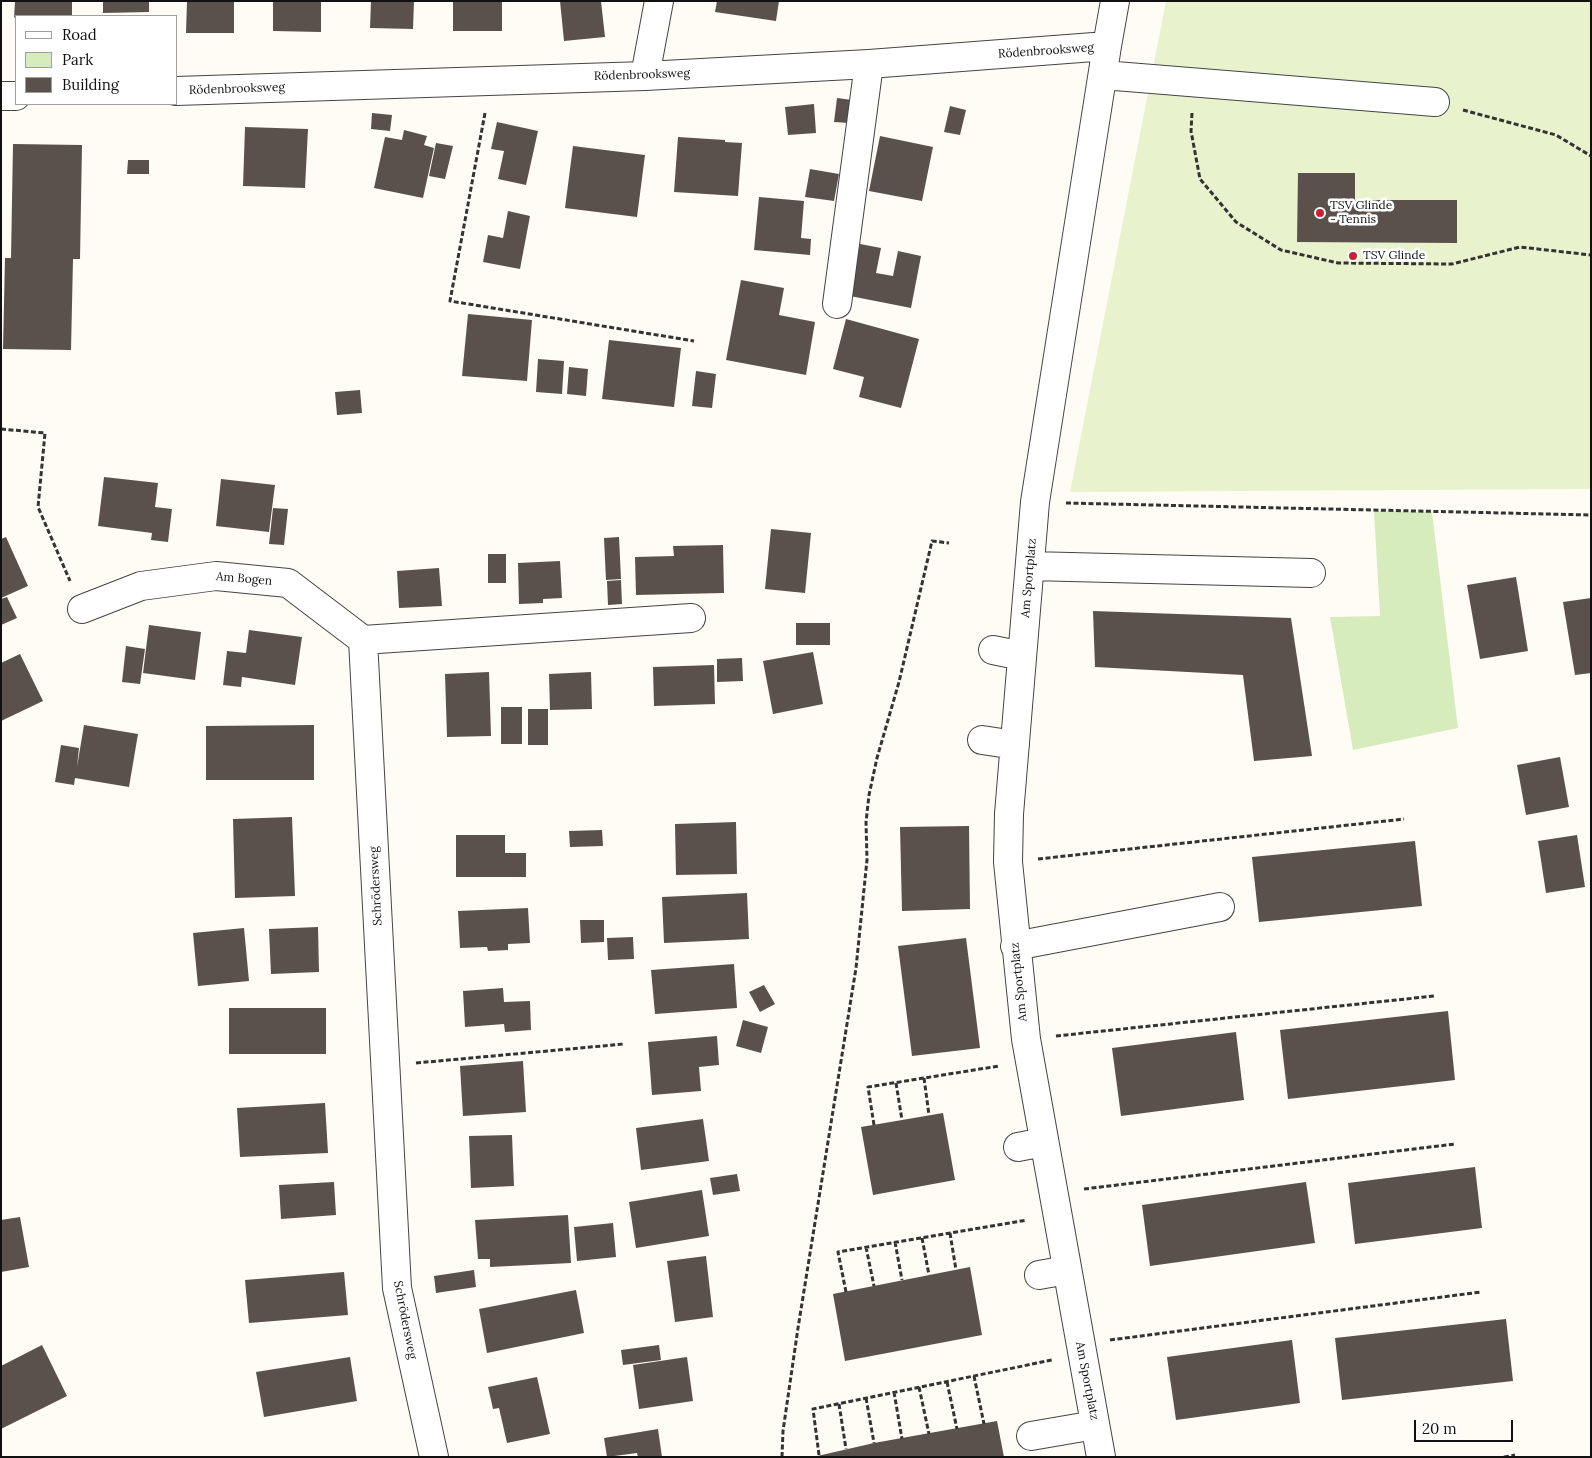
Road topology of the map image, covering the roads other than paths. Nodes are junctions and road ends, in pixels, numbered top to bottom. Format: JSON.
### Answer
{"nodes":[{"id":1,"x":659,"y":1,"type":"edge"},
{"id":2,"x":1115,"y":1,"type":"edge"},
{"id":3,"x":1107,"y":46,"type":"junction"},
{"id":4,"x":870,"y":64,"type":"junction"},
{"id":5,"x":1103,"y":75,"type":"junction"},
{"id":6,"x":645,"y":76,"type":"junction"},
{"id":7,"x":178,"y":91,"type":"edge"},
{"id":8,"x":1,"y":96,"type":"edge"},
{"id":9,"x":15,"y":96,"type":"edge"},
{"id":10,"x":1435,"y":102,"type":"road end"},
{"id":11,"x":837,"y":304,"type":"dead end"},
{"id":12,"x":1030,"y":566,"type":"junction"},
{"id":13,"x":1311,"y":573,"type":"dead end"},
{"id":14,"x":82,"y":610,"type":"road end"},
{"id":15,"x":691,"y":618,"type":"dead end"},
{"id":16,"x":363,"y":640,"type":"junction"},
{"id":17,"x":993,"y":650,"type":"dead end"},
{"id":18,"x":1022,"y":656,"type":"junction"},
{"id":19,"x":982,"y":740,"type":"dead end"},
{"id":20,"x":1015,"y":745,"type":"junction"},
{"id":21,"x":1220,"y":907,"type":"dead end"},
{"id":22,"x":1015,"y":946,"type":"junction"},
{"id":23,"x":1067,"y":1270,"type":"junction"},
{"id":24,"x":1039,"y":1275,"type":"dead end"},
{"id":25,"x":1096,"y":1425,"type":"junction"},
{"id":26,"x":1031,"y":1436,"type":"dead end"},
{"id":27,"x":434,"y":1457,"type":"edge"},
{"id":28,"x":1101,"y":1457,"type":"edge"}],
"edges":[{"from":1,"to":6,"type":"street"},
{"from":2,"to":3,"type":"street","name":"Am Sportplatz"},
{"from":3,"to":4,"type":"street","name":"Rödenbrooksweg"},
{"from":3,"to":5,"type":"street","name":"Am Sportplatz"},
{"from":4,"to":6,"type":"street","name":"Rödenbrooksweg"},
{"from":4,"to":11,"type":"street"},
{"from":5,"to":10,"type":"street"},
{"from":5,"to":12,"type":"street","name":"Am Sportplatz"},
{"from":6,"to":7,"type":"street","name":"Rödenbrooksweg"},
{"from":8,"to":9,"type":"street"},
{"from":12,"to":13,"type":"street"},
{"from":12,"to":18,"type":"street","name":"Am Sportplatz"},
{"from":14,"to":16,"type":"street","name":"Am Bogen"},
{"from":15,"to":16,"type":"street"},
{"from":16,"to":27,"type":"street","name":"Schrödersweg"},
{"from":17,"to":18,"type":"street"},
{"from":18,"to":20,"type":"street","name":"Am Sportplatz"},
{"from":19,"to":20,"type":"street"},
{"from":20,"to":22,"type":"street","name":"Am Sportplatz"},
{"from":21,"to":22,"type":"street"},
{"from":22,"to":23,"type":"street","name":"Am Sportplatz"},
{"from":23,"to":24,"type":"street"},
{"from":23,"to":25,"type":"street","name":"Am Sportplatz"},
{"from":25,"to":26,"type":"street"},
{"from":25,"to":28,"type":"street","name":"Am Sportplatz"}]}
